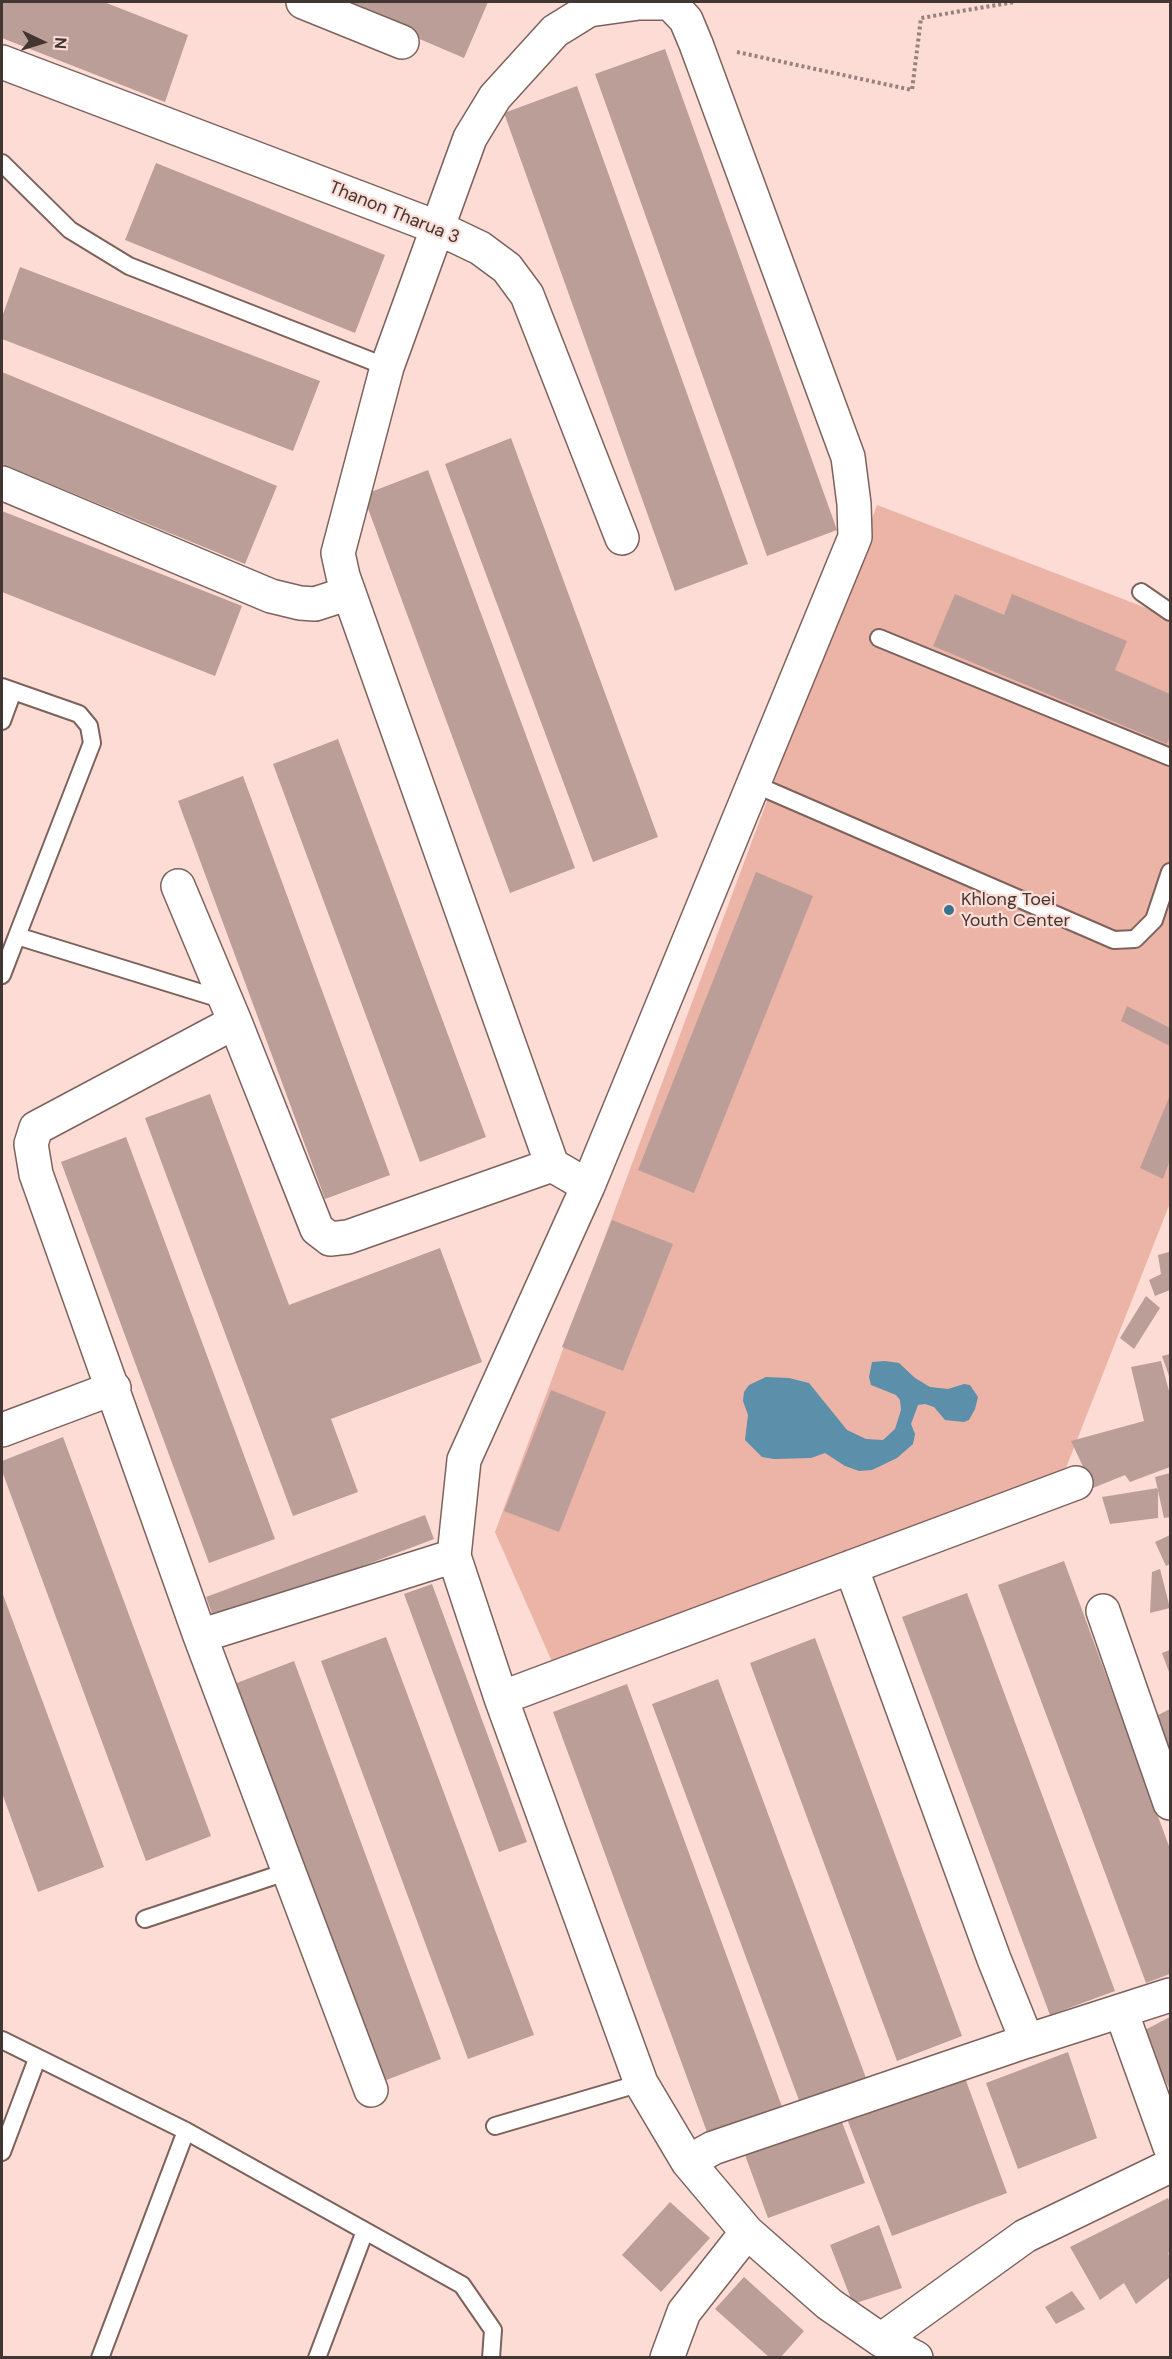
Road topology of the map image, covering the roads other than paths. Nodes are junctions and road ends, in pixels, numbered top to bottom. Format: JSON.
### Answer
{"nodes":[{"id":1,"x":303,"y":2,"type":"edge"},
{"id":2,"x":402,"y":42,"type":"dead end"},
{"id":3,"x":2,"y":62,"type":"edge"},
{"id":4,"x":2,"y":163,"type":"edge"},
{"id":5,"x":436,"y":227,"type":"junction"},
{"id":6,"x":387,"y":367,"type":"junction"},
{"id":7,"x":2,"y":483,"type":"edge"},
{"id":8,"x":622,"y":538,"type":"dead end"},
{"id":9,"x":1141,"y":592,"type":"dead end"},
{"id":10,"x":349,"y":593,"type":"junction"},
{"id":11,"x":1170,"y":612,"type":"edge"},
{"id":12,"x":879,"y":638,"type":"dead end"},
{"id":13,"x":7,"y":689,"type":"edge"},
{"id":14,"x":2,"y":722,"type":"edge"},
{"id":15,"x":1170,"y":757,"type":"edge"},
{"id":16,"x":754,"y":784,"type":"junction"},
{"id":17,"x":1170,"y":872,"type":"edge"},
{"id":18,"x":178,"y":886,"type":"dead end"},
{"id":19,"x":17,"y":936,"type":"junction"},
{"id":20,"x":2,"y":975,"type":"edge"},
{"id":21,"x":230,"y":1011,"type":"junction"},
{"id":22,"x":552,"y":1165,"type":"junction"},
{"id":23,"x":588,"y":1186,"type":"junction"},
{"id":24,"x":114,"y":1388,"type":"junction"},
{"id":25,"x":2,"y":1430,"type":"edge"},
{"id":26,"x":1076,"y":1483,"type":"dead end"},
{"id":27,"x":453,"y":1556,"type":"junction"},
{"id":28,"x":851,"y":1567,"type":"junction"},
{"id":29,"x":1103,"y":1611,"type":"dead end"},
{"id":30,"x":200,"y":1636,"type":"junction"},
{"id":31,"x":501,"y":1698,"type":"junction"},
{"id":32,"x":1170,"y":1803,"type":"edge"},
{"id":33,"x":289,"y":1871,"type":"junction"},
{"id":34,"x":145,"y":1919,"type":"dead end"},
{"id":35,"x":1170,"y":1995,"type":"edge"},
{"id":36,"x":1120,"y":2011,"type":"junction"},
{"id":37,"x":2,"y":2040,"type":"edge"},
{"id":38,"x":1027,"y":2041,"type":"junction"},
{"id":39,"x":37,"y":2059,"type":"junction"},
{"id":40,"x":641,"y":2083,"type":"junction"},
{"id":41,"x":371,"y":2090,"type":"dead end"},
{"id":42,"x":495,"y":2126,"type":"dead end"},
{"id":43,"x":186,"y":2131,"type":"junction"},
{"id":44,"x":1170,"y":2147,"type":"edge"},
{"id":45,"x":2,"y":2152,"type":"edge"},
{"id":46,"x":688,"y":2162,"type":"junction"},
{"id":47,"x":1170,"y":2166,"type":"edge"},
{"id":48,"x":365,"y":2231,"type":"junction"},
{"id":49,"x":747,"y":2232,"type":"junction"},
{"id":50,"x":881,"y":2340,"type":"junction"},
{"id":51,"x":100,"y":2358,"type":"edge"},
{"id":52,"x":317,"y":2358,"type":"edge"},
{"id":53,"x":491,"y":2358,"type":"edge"},
{"id":54,"x":667,"y":2358,"type":"edge"},
{"id":55,"x":916,"y":2358,"type":"edge"}],
"edges":[{"from":1,"to":2,"type":"street"},
{"from":3,"to":5,"type":"street","name":"Thanon Tharua 3"},
{"from":4,"to":6,"type":"lane"},
{"from":5,"to":6,"type":"street"},
{"from":5,"to":8,"type":"street","name":"Thanon Tharua 3"},
{"from":5,"to":16,"type":"street"},
{"from":6,"to":10,"type":"street"},
{"from":7,"to":10,"type":"street"},
{"from":9,"to":11,"type":"lane"},
{"from":10,"to":22,"type":"street"},
{"from":12,"to":15,"type":"lane"},
{"from":13,"to":14,"type":"lane"},
{"from":13,"to":19,"type":"lane"},
{"from":16,"to":17,"type":"lane"},
{"from":16,"to":23,"type":"street"},
{"from":18,"to":21,"type":"street"},
{"from":19,"to":20,"type":"lane"},
{"from":19,"to":21,"type":"lane"},
{"from":21,"to":22,"type":"street"},
{"from":21,"to":24,"type":"street"},
{"from":22,"to":23,"type":"street"},
{"from":23,"to":27,"type":"street"},
{"from":24,"to":25,"type":"street"},
{"from":24,"to":30,"type":"street"},
{"from":26,"to":28,"type":"street"},
{"from":27,"to":30,"type":"street"},
{"from":27,"to":31,"type":"street"},
{"from":28,"to":31,"type":"street"},
{"from":28,"to":38,"type":"street"},
{"from":29,"to":32,"type":"street"},
{"from":30,"to":33,"type":"street"},
{"from":31,"to":40,"type":"street"},
{"from":33,"to":34,"type":"lane"},
{"from":33,"to":41,"type":"street"},
{"from":35,"to":36,"type":"street"},
{"from":36,"to":38,"type":"street"},
{"from":36,"to":44,"type":"street"},
{"from":37,"to":39,"type":"lane"},
{"from":38,"to":46,"type":"street"},
{"from":39,"to":43,"type":"lane"},
{"from":39,"to":45,"type":"lane"},
{"from":40,"to":42,"type":"lane"},
{"from":40,"to":46,"type":"street"},
{"from":43,"to":48,"type":"lane"},
{"from":43,"to":51,"type":"lane"},
{"from":46,"to":49,"type":"street"},
{"from":47,"to":50,"type":"street"},
{"from":48,"to":52,"type":"lane"},
{"from":48,"to":53,"type":"lane"},
{"from":49,"to":50,"type":"street"},
{"from":49,"to":54,"type":"street"},
{"from":50,"to":55,"type":"street"}]}
